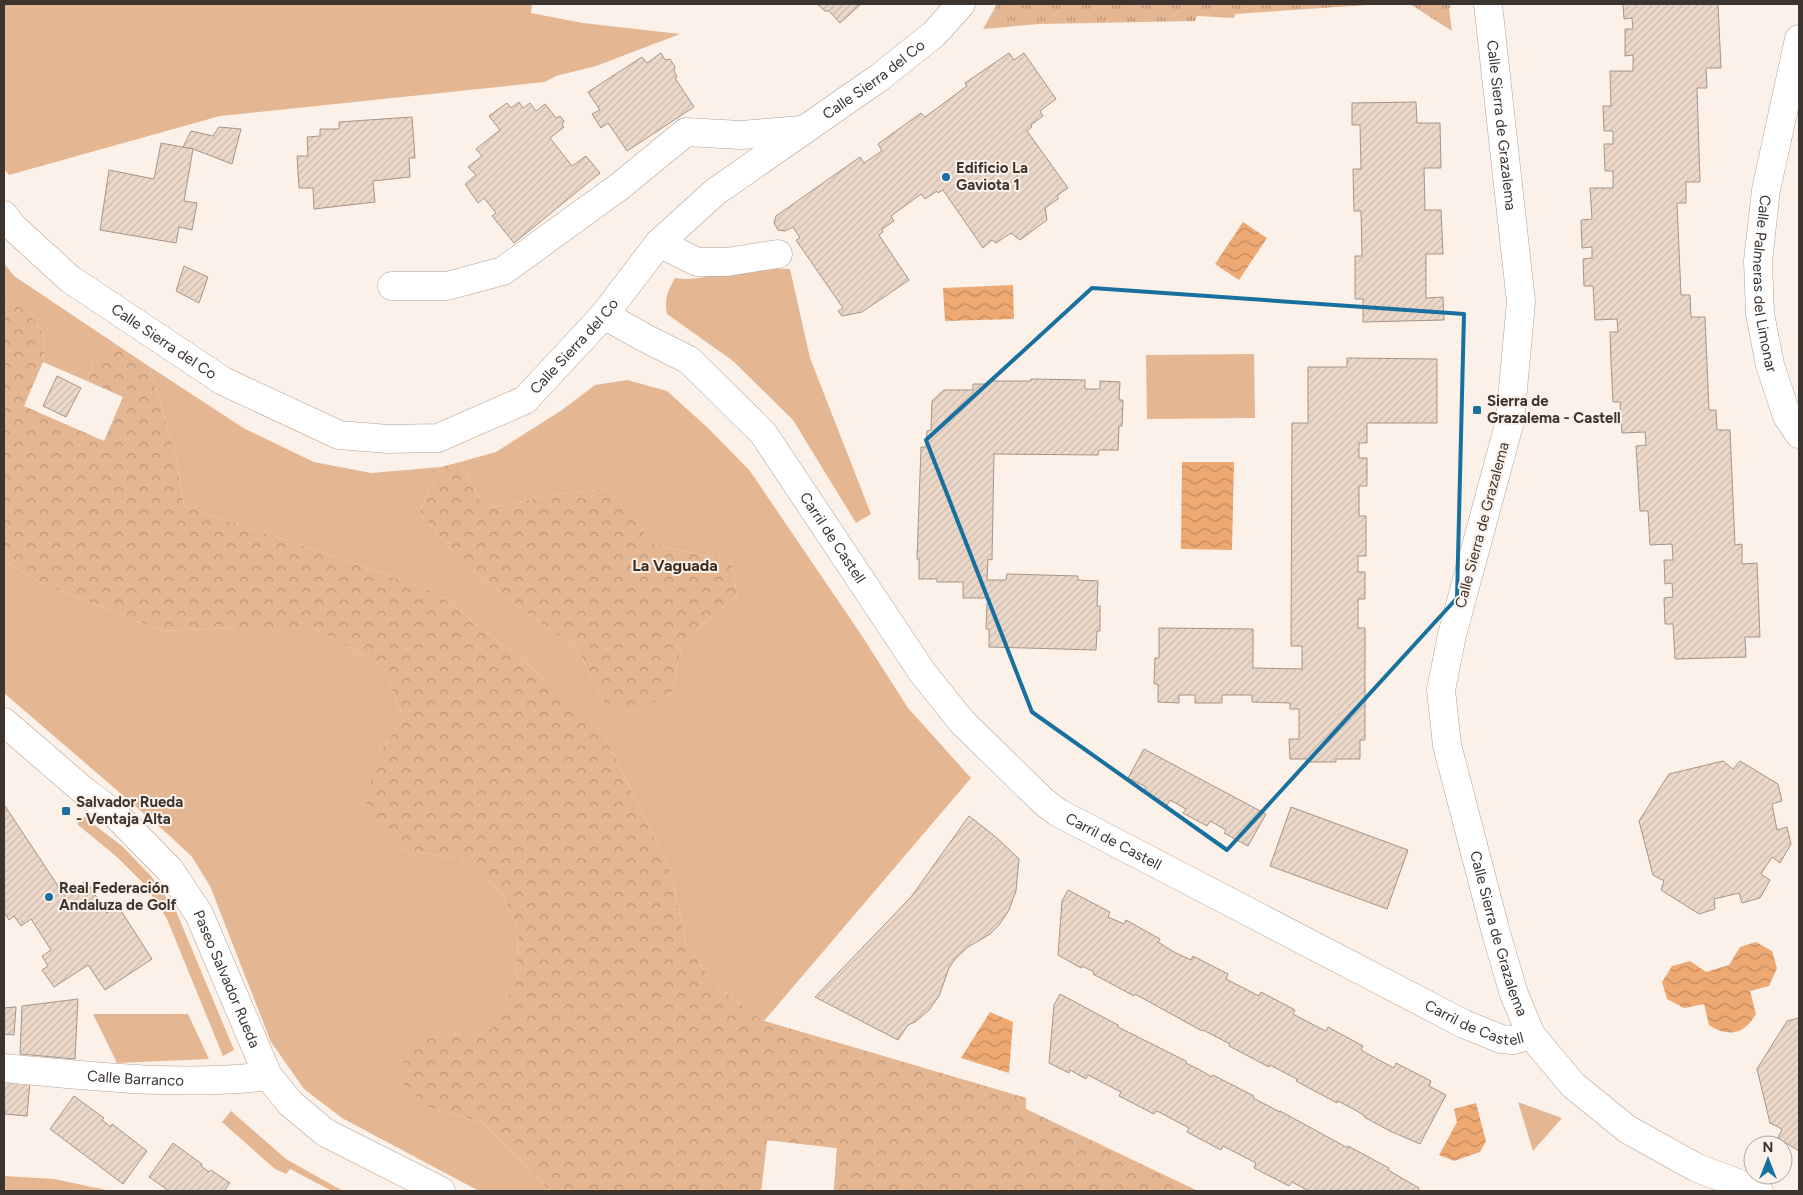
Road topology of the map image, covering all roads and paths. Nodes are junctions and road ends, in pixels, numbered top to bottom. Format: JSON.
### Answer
{"nodes":[{"id":1,"x":961,"y":4,"type":"edge"},
{"id":2,"x":1488,"y":4,"type":"edge"},
{"id":3,"x":1799,"y":39,"type":"edge"},
{"id":4,"x":803,"y":130,"type":"junction"},
{"id":5,"x":4,"y":215,"type":"edge"},
{"id":6,"x":659,"y":243,"type":"junction"},
{"id":7,"x":778,"y":254,"type":"dead end"},
{"id":8,"x":392,"y":286,"type":"dead end"},
{"id":9,"x":604,"y":316,"type":"junction"},
{"id":10,"x":1799,"y":434,"type":"edge"},
{"id":11,"x":4,"y":722,"type":"edge"},
{"id":12,"x":1531,"y":1035,"type":"junction"},
{"id":13,"x":4,"y":1068,"type":"edge"},
{"id":14,"x":268,"y":1076,"type":"junction"},
{"id":15,"x":441,"y":1191,"type":"edge"},
{"id":16,"x":1759,"y":1191,"type":"edge"}],
"edges":[{"from":1,"to":4,"type":"street","name":"Calle Sierra del Co"},
{"from":2,"to":12,"type":"street","name":"Calle Sierra de Grazalema"},
{"from":3,"to":10,"type":"street","name":"Calle Palmeras del Limonar"},
{"from":4,"to":6,"type":"street","name":"Calle Sierra del Co"},
{"from":4,"to":8,"type":"street"},
{"from":5,"to":9,"type":"street","name":"Calle Sierra del Co"},
{"from":6,"to":7,"type":"street"},
{"from":6,"to":9,"type":"street","name":"Calle Sierra del Co"},
{"from":9,"to":12,"type":"street","name":"Carril de Castell"},
{"from":11,"to":14,"type":"street","name":"Paseo Salvador Rueda"},
{"from":12,"to":16,"type":"street","name":"Carril de Castell"},
{"from":13,"to":14,"type":"street","name":"Calle Barranco"},
{"from":14,"to":15,"type":"street","name":"Paseo Salvador Rueda"}]}
